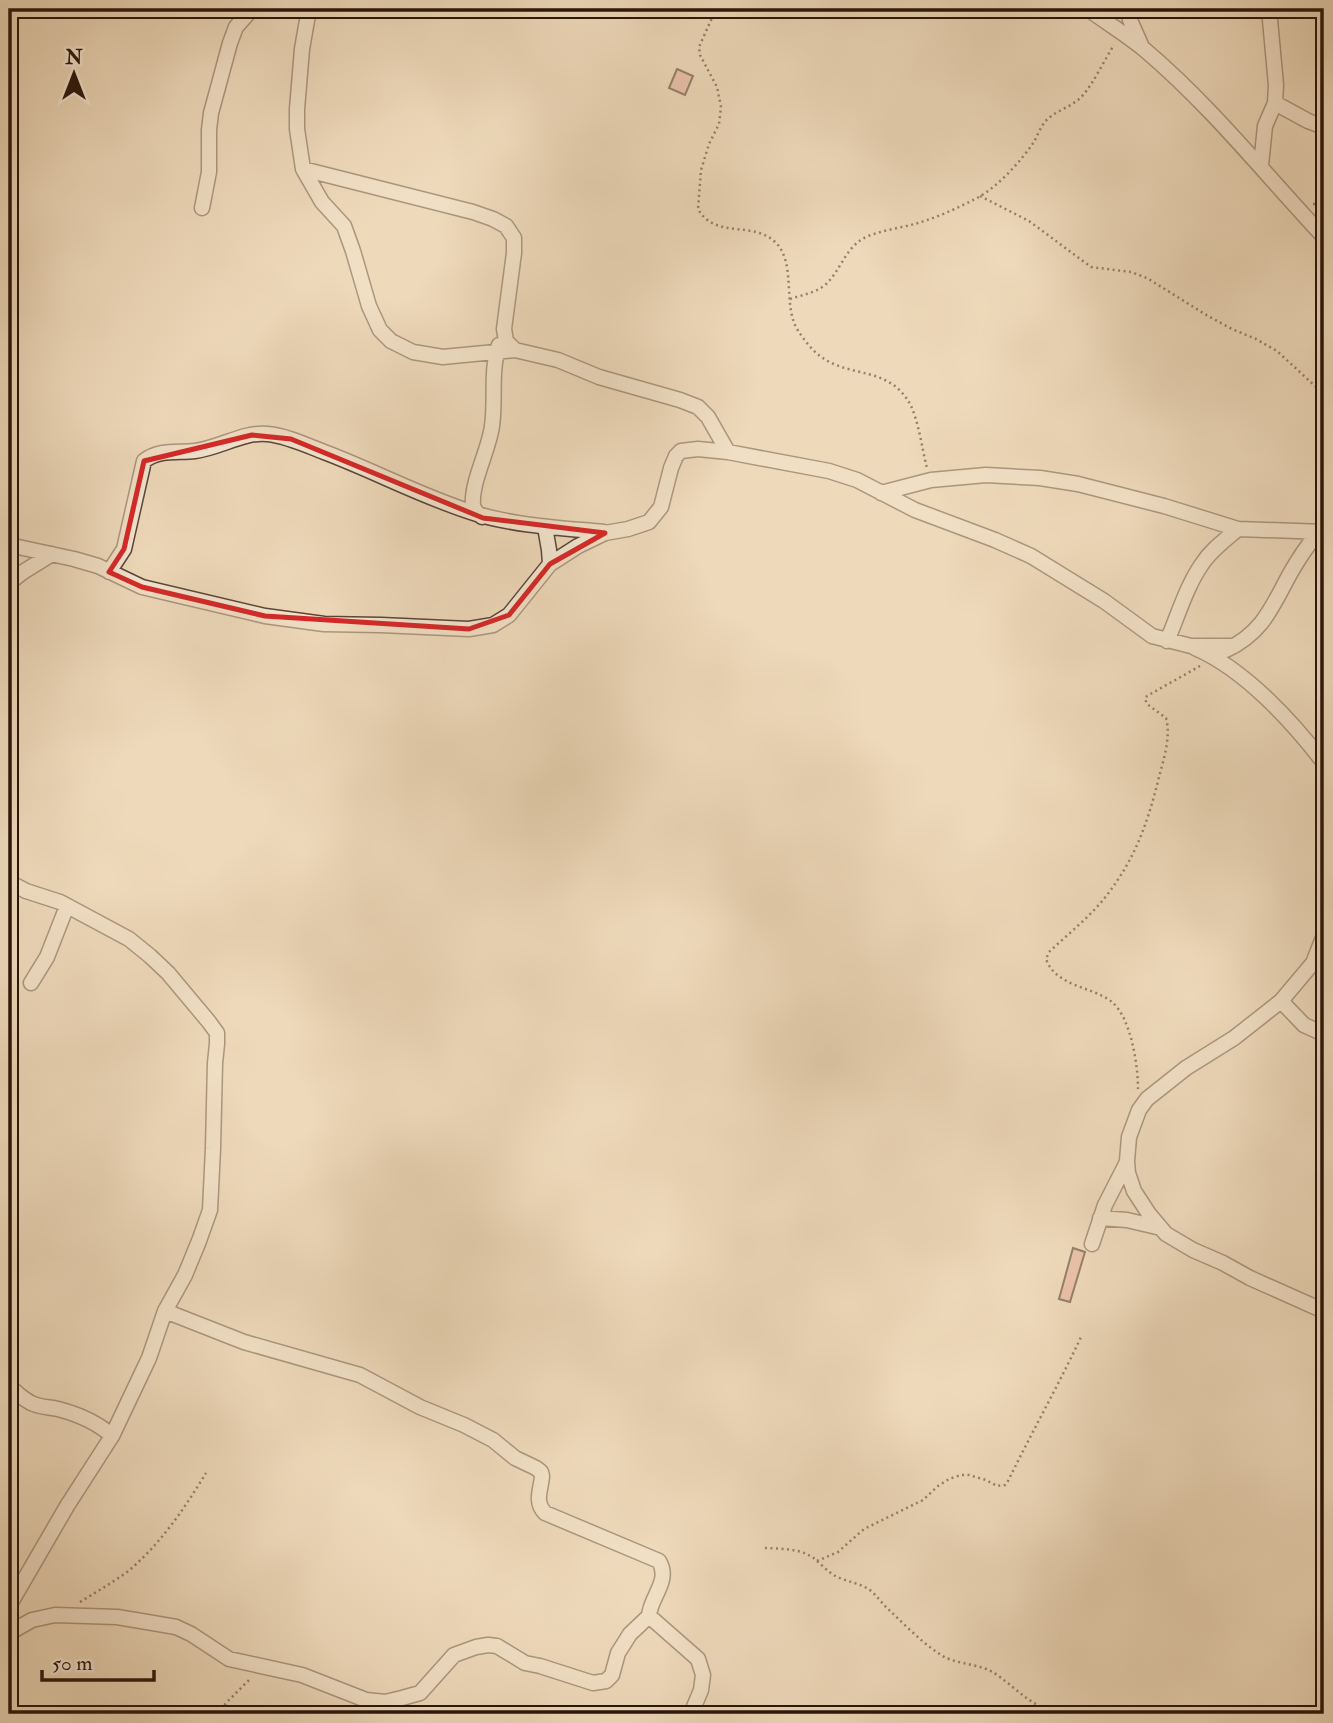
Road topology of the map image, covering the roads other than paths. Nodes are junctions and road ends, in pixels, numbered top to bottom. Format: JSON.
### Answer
{"nodes":[{"id":1,"x":252,"y":9,"type":"edge"},
{"id":2,"x":309,"y":9,"type":"edge"},
{"id":3,"x":1088,"y":9,"type":"edge"},
{"id":4,"x":1128,"y":9,"type":"edge"},
{"id":5,"x":1269,"y":9,"type":"edge"},
{"id":6,"x":1143,"y":48,"type":"junction"},
{"id":7,"x":1275,"y":103,"type":"junction"},
{"id":8,"x":1324,"y":127,"type":"edge"},
{"id":9,"x":1261,"y":165,"type":"junction"},
{"id":10,"x":303,"y":169,"type":"junction"},
{"id":11,"x":202,"y":208,"type":"dead end"},
{"id":12,"x":1324,"y":237,"type":"edge"},
{"id":13,"x":504,"y":329,"type":"junction"},
{"id":14,"x":515,"y":350,"type":"junction"},
{"id":15,"x":496,"y":352,"type":"junction"},
{"id":16,"x":728,"y":452,"type":"junction"},
{"id":17,"x":881,"y":493,"type":"junction"},
{"id":18,"x":479,"y":515,"type":"junction"},
{"id":19,"x":545,"y":527,"type":"junction"},
{"id":20,"x":1238,"y":529,"type":"junction"},
{"id":21,"x":1321,"y":532,"type":"edge"},
{"id":22,"x":605,"y":533,"type":"junction"},
{"id":23,"x":9,"y":545,"type":"edge"},
{"id":24,"x":52,"y":554,"type":"junction"},
{"id":25,"x":550,"y":564,"type":"junction"},
{"id":26,"x":109,"y":572,"type":"junction"},
{"id":27,"x":9,"y":583,"type":"edge"},
{"id":28,"x":1167,"y":641,"type":"junction"},
{"id":29,"x":1191,"y":646,"type":"junction"},
{"id":30,"x":1234,"y":646,"type":"junction"},
{"id":31,"x":1214,"y":656,"type":"junction"},
{"id":32,"x":1324,"y":763,"type":"edge"},
{"id":33,"x":9,"y":882,"type":"edge"},
{"id":34,"x":67,"y":906,"type":"junction"},
{"id":35,"x":1324,"y":934,"type":"edge"},
{"id":36,"x":31,"y":984,"type":"dead end"},
{"id":37,"x":1281,"y":1001,"type":"junction"},
{"id":38,"x":1324,"y":1034,"type":"edge"},
{"id":39,"x":1127,"y":1161,"type":"junction"},
{"id":40,"x":1100,"y":1218,"type":"junction"},
{"id":41,"x":1161,"y":1228,"type":"junction"},
{"id":42,"x":1092,"y":1244,"type":"dead end"},
{"id":43,"x":165,"y":1311,"type":"junction"},
{"id":44,"x":1324,"y":1311,"type":"edge"},
{"id":45,"x":9,"y":1385,"type":"edge"},
{"id":46,"x":112,"y":1436,"type":"junction"},
{"id":47,"x":9,"y":1606,"type":"edge"},
{"id":48,"x":649,"y":1616,"type":"junction"},
{"id":49,"x":9,"y":1633,"type":"edge"},
{"id":50,"x":691,"y":1714,"type":"edge"}],
"edges":[{"from":1,"to":11,"type":"street"},
{"from":2,"to":10,"type":"street"},
{"from":3,"to":6,"type":"street"},
{"from":4,"to":6,"type":"street"},
{"from":5,"to":7,"type":"street"},
{"from":6,"to":9,"type":"street"},
{"from":7,"to":8,"type":"street"},
{"from":7,"to":9,"type":"street"},
{"from":9,"to":12,"type":"street"},
{"from":10,"to":13,"type":"street"},
{"from":10,"to":15,"type":"street"},
{"from":13,"to":14,"type":"street"},
{"from":13,"to":15,"type":"street"},
{"from":14,"to":15,"type":"street"},
{"from":14,"to":16,"type":"street"},
{"from":15,"to":18,"type":"street"},
{"from":16,"to":17,"type":"street"},
{"from":16,"to":22,"type":"street"},
{"from":17,"to":20,"type":"street"},
{"from":17,"to":28,"type":"street"},
{"from":18,"to":19,"type":"street"},
{"from":18,"to":22,"type":"street"},
{"from":18,"to":26,"type":"street"},
{"from":19,"to":22,"type":"street"},
{"from":19,"to":25,"type":"street"},
{"from":20,"to":21,"type":"street"},
{"from":20,"to":28,"type":"street"},
{"from":21,"to":30,"type":"street"},
{"from":22,"to":25,"type":"street"},
{"from":23,"to":24,"type":"street"},
{"from":24,"to":26,"type":"street"},
{"from":24,"to":27,"type":"street"},
{"from":25,"to":26,"type":"street"},
{"from":28,"to":29,"type":"street"},
{"from":29,"to":30,"type":"street"},
{"from":29,"to":31,"type":"street"},
{"from":30,"to":31,"type":"street"},
{"from":31,"to":32,"type":"street"},
{"from":33,"to":34,"type":"street"},
{"from":34,"to":36,"type":"street"},
{"from":34,"to":43,"type":"street"},
{"from":35,"to":37,"type":"street"},
{"from":37,"to":38,"type":"street"},
{"from":37,"to":39,"type":"street"},
{"from":39,"to":40,"type":"street"},
{"from":39,"to":41,"type":"street"},
{"from":40,"to":41,"type":"street"},
{"from":40,"to":42,"type":"street"},
{"from":41,"to":44,"type":"street"},
{"from":43,"to":46,"type":"street"},
{"from":43,"to":48,"type":"street"},
{"from":45,"to":46,"type":"street"},
{"from":46,"to":47,"type":"street"},
{"from":48,"to":49,"type":"street"},
{"from":48,"to":50,"type":"street"}]}
